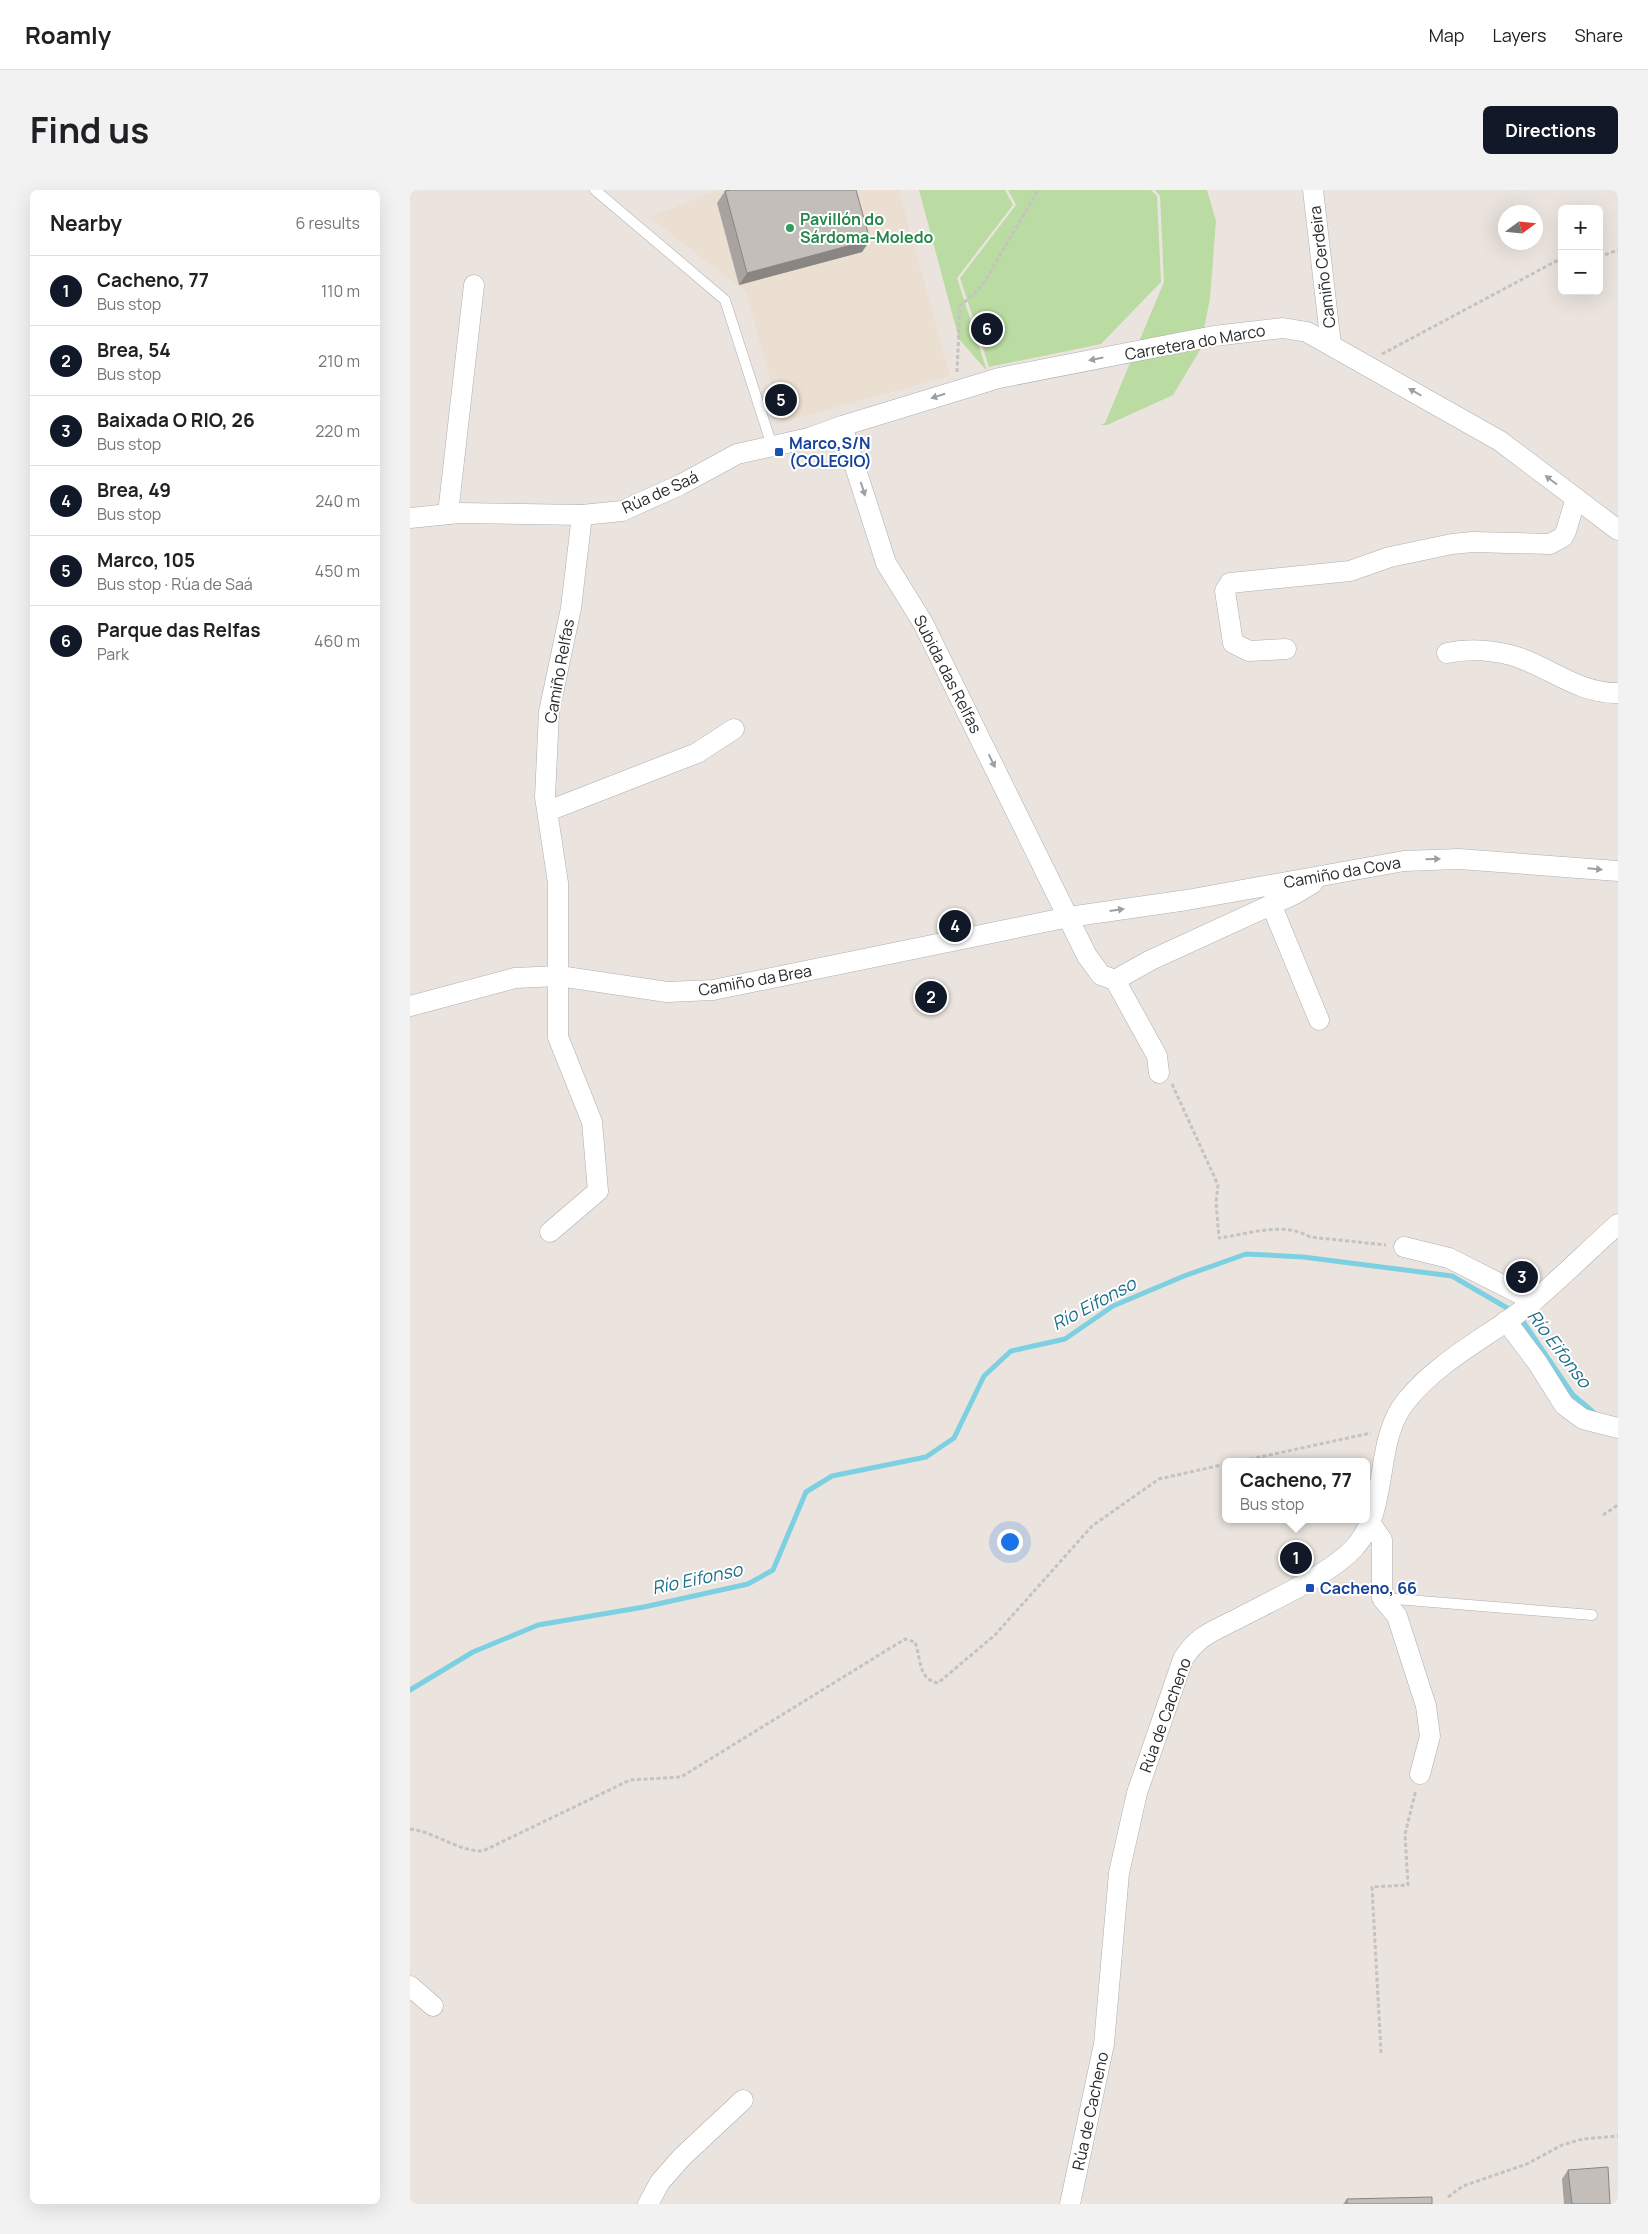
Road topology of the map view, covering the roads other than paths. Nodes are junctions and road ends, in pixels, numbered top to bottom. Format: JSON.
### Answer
{"nodes":[{"id":1,"x":595,"y":190,"type":"edge"},
{"id":2,"x":1313,"y":190,"type":"edge"},
{"id":3,"x":474,"y":284,"type":"dead end"},
{"id":4,"x":1331,"y":345,"type":"junction"},
{"id":5,"x":842,"y":426,"type":"junction"},
{"id":6,"x":772,"y":446,"type":"junction"},
{"id":7,"x":1576,"y":498,"type":"junction"},
{"id":8,"x":448,"y":514,"type":"junction"},
{"id":9,"x":582,"y":515,"type":"junction"},
{"id":10,"x":410,"y":518,"type":"edge"},
{"id":11,"x":1618,"y":530,"type":"edge"},
{"id":12,"x":1286,"y":649,"type":"dead end"},
{"id":13,"x":1447,"y":653,"type":"dead end"},
{"id":14,"x":1618,"y":693,"type":"edge"},
{"id":15,"x":734,"y":729,"type":"dead end"},
{"id":16,"x":548,"y":811,"type":"junction"},
{"id":17,"x":1618,"y":871,"type":"edge"},
{"id":18,"x":1323,"y":876,"type":"junction"},
{"id":19,"x":1271,"y":904,"type":"junction"},
{"id":20,"x":1069,"y":917,"type":"junction"},
{"id":21,"x":559,"y":976,"type":"junction"},
{"id":22,"x":1115,"y":980,"type":"junction"},
{"id":23,"x":410,"y":1006,"type":"edge"},
{"id":24,"x":1319,"y":1020,"type":"dead end"},
{"id":25,"x":1159,"y":1073,"type":"road end"},
{"id":26,"x":1618,"y":1224,"type":"edge"},
{"id":27,"x":550,"y":1232,"type":"dead end"},
{"id":28,"x":1404,"y":1247,"type":"road end"},
{"id":29,"x":1534,"y":1301,"type":"junction"},
{"id":30,"x":1510,"y":1319,"type":"junction"},
{"id":31,"x":1618,"y":1428,"type":"edge"},
{"id":32,"x":1371,"y":1524,"type":"junction"},
{"id":33,"x":1382,"y":1598,"type":"junction"},
{"id":34,"x":1592,"y":1615,"type":"dead end"},
{"id":35,"x":1420,"y":1774,"type":"road end"},
{"id":36,"x":410,"y":1986,"type":"edge"},
{"id":37,"x":433,"y":2006,"type":"dead end"},
{"id":38,"x":743,"y":2100,"type":"dead end"},
{"id":39,"x":648,"y":2204,"type":"edge"},
{"id":40,"x":1070,"y":2204,"type":"edge"}],
"edges":[{"from":1,"to":6,"type":"lane"},
{"from":2,"to":4,"type":"street","name":"Camiño Cerdeira"},
{"from":3,"to":8,"type":"street"},
{"from":4,"to":5,"type":"street","name":"Carretera do Marco","one_way":true},
{"from":7,"to":4,"type":"street","name":"Carretera do Marco","one_way":true},
{"from":5,"to":6,"type":"street","name":"Rúa de Saá"},
{"from":5,"to":20,"type":"street","name":"Subida das Relfas","one_way":true},
{"from":6,"to":9,"type":"street","name":"Rúa de Saá"},
{"from":7,"to":11,"type":"street","name":"Carretera do Marco"},
{"from":7,"to":12,"type":"street"},
{"from":8,"to":9,"type":"street","name":"Rúa de Saá"},
{"from":8,"to":10,"type":"street","name":"Rúa de Saá"},
{"from":9,"to":16,"type":"street","name":"Camiño Relfas"},
{"from":13,"to":14,"type":"street"},
{"from":15,"to":16,"type":"street"},
{"from":16,"to":21,"type":"street","name":"Camiño Relfas"},
{"from":18,"to":17,"type":"street","name":"Camiño da Cova","one_way":true},
{"from":18,"to":19,"type":"street"},
{"from":20,"to":18,"type":"street","name":"Camiño da Cova","one_way":true},
{"from":19,"to":22,"type":"street"},
{"from":19,"to":24,"type":"street"},
{"from":20,"to":21,"type":"street","name":"Camiño da Brea"},
{"from":20,"to":22,"type":"street","name":"Subida das Relfas"},
{"from":21,"to":23,"type":"street","name":"Camiño da Brea"},
{"from":21,"to":27,"type":"street","name":"Camiño Relfas"},
{"from":22,"to":25,"type":"street"},
{"from":26,"to":29,"type":"street","name":"Rúa de Cacheno"},
{"from":28,"to":29,"type":"street"},
{"from":29,"to":30,"type":"street","name":"Rúa de Cacheno"},
{"from":30,"to":31,"type":"street"},
{"from":30,"to":32,"type":"street","name":"Rúa de Cacheno"},
{"from":32,"to":33,"type":"street"},
{"from":32,"to":40,"type":"street","name":"Rúa de Cacheno"},
{"from":33,"to":34,"type":"lane"},
{"from":33,"to":35,"type":"street"},
{"from":36,"to":37,"type":"street"},
{"from":38,"to":39,"type":"street"}]}
